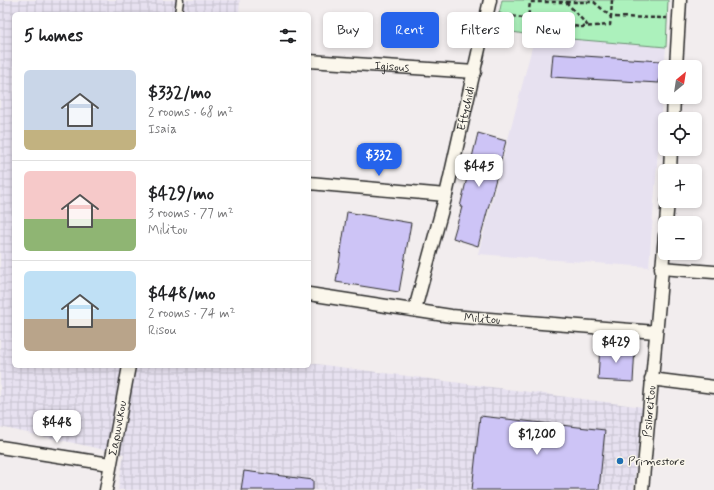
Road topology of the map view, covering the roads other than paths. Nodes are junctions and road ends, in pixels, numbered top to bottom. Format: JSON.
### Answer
{"nodes":[{"id":1,"x":180,"y":0,"type":"edge"},
{"id":2,"x":490,"y":0,"type":"edge"},
{"id":3,"x":680,"y":0,"type":"edge"},
{"id":4,"x":178,"y":12,"type":"edge"},
{"id":5,"x":311,"y":60,"type":"edge"},
{"id":6,"x":676,"y":60,"type":"edge"},
{"id":7,"x":475,"y":72,"type":"junction"},
{"id":8,"x":311,"y":183,"type":"edge"},
{"id":9,"x":446,"y":195,"type":"junction"},
{"id":10,"x":662,"y":260,"type":"edge"},
{"id":11,"x":661,"y":268,"type":"junction"},
{"id":12,"x":714,"y":272,"type":"edge"},
{"id":13,"x":311,"y":294,"type":"edge"},
{"id":14,"x":415,"y":309,"type":"junction"},
{"id":15,"x":656,"y":332,"type":"junction"},
{"id":16,"x":129,"y":368,"type":"edge"},
{"id":17,"x":651,"y":379,"type":"junction"},
{"id":18,"x":714,"y":387,"type":"edge"},
{"id":19,"x":0,"y":447,"type":"edge"},
{"id":20,"x":110,"y":464,"type":"junction"},
{"id":21,"x":106,"y":490,"type":"edge"},
{"id":22,"x":642,"y":490,"type":"edge"}],
"edges":[{"from":1,"to":4,"type":"lane"},
{"from":2,"to":7,"type":"street","name":"Eftychidi"},
{"from":3,"to":6,"type":"street"},
{"from":5,"to":7,"type":"street","name":"Igisous"},
{"from":7,"to":9,"type":"street","name":"Eftychidi"},
{"from":8,"to":9,"type":"street"},
{"from":9,"to":14,"type":"street","name":"Eftychidi"},
{"from":10,"to":11,"type":"street","name":"Psiloreitou"},
{"from":11,"to":12,"type":"street"},
{"from":11,"to":15,"type":"street","name":"Psiloreitou"},
{"from":13,"to":14,"type":"street","name":"Militou"},
{"from":14,"to":15,"type":"street","name":"Militou"},
{"from":15,"to":17,"type":"street","name":"Psiloreitou"},
{"from":16,"to":20,"type":"street","name":"Σαρωνικου"},
{"from":17,"to":18,"type":"street"},
{"from":17,"to":22,"type":"street","name":"Psiloreitou"},
{"from":19,"to":20,"type":"street"},
{"from":20,"to":21,"type":"street","name":"Σαρωνικου"}]}
